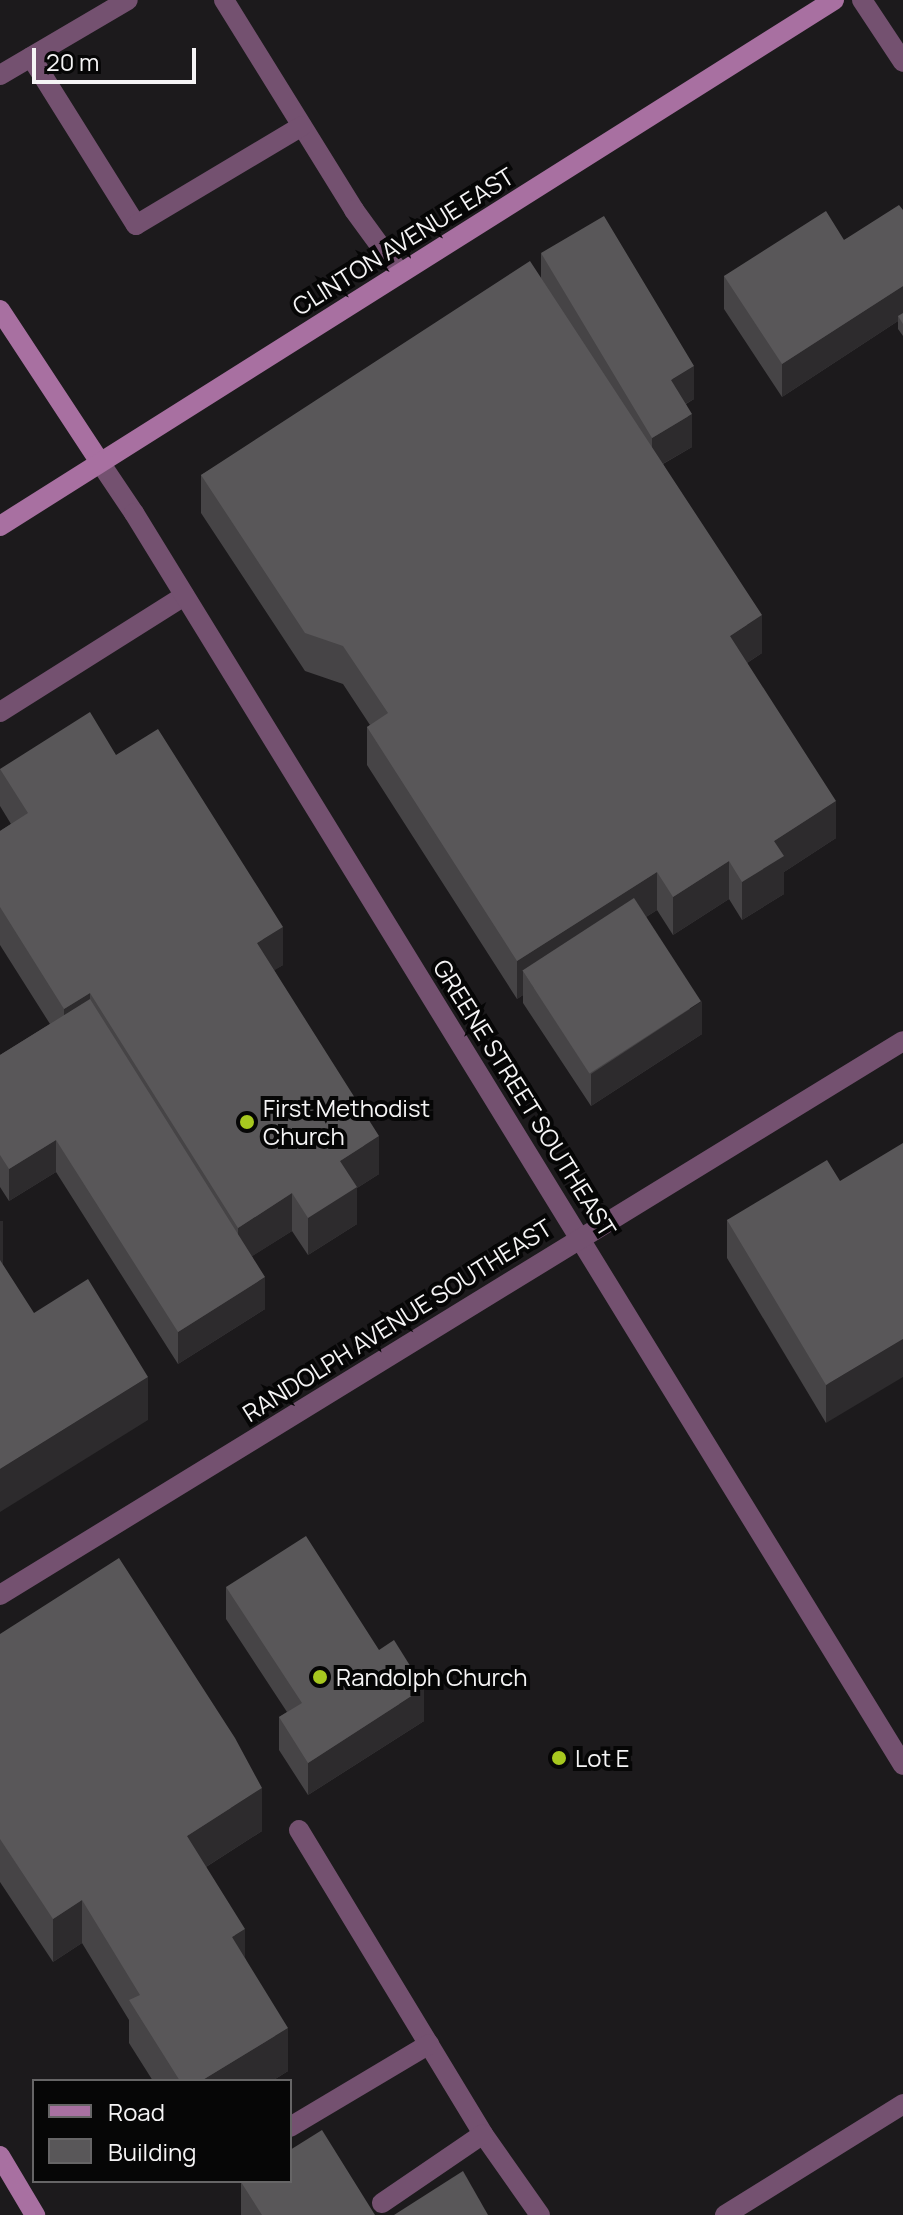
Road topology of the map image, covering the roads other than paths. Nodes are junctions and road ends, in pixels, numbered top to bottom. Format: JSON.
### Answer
{"nodes":[{"id":1,"x":128,"y":0,"type":"edge"},
{"id":2,"x":224,"y":0,"type":"edge"},
{"id":3,"x":834,"y":0,"type":"edge"},
{"id":4,"x":862,"y":0,"type":"edge"},
{"id":5,"x":31,"y":57,"type":"junction"},
{"id":6,"x":903,"y":62,"type":"edge"},
{"id":7,"x":0,"y":75,"type":"edge"},
{"id":8,"x":302,"y":126,"type":"junction"},
{"id":9,"x":400,"y":273,"type":"junction"},
{"id":10,"x":0,"y":310,"type":"edge"},
{"id":11,"x":99,"y":461,"type":"junction"},
{"id":12,"x":0,"y":526,"type":"edge"},
{"id":13,"x":184,"y":596,"type":"junction"},
{"id":14,"x":0,"y":712,"type":"edge"},
{"id":15,"x":903,"y":1041,"type":"edge"},
{"id":16,"x":580,"y":1238,"type":"junction"},
{"id":17,"x":0,"y":1595,"type":"edge"},
{"id":18,"x":903,"y":1765,"type":"edge"},
{"id":19,"x":299,"y":1830,"type":"dead end"},
{"id":20,"x":429,"y":2044,"type":"junction"},
{"id":21,"x":903,"y":2104,"type":"edge"},
{"id":22,"x":292,"y":2126,"type":"edge"},
{"id":23,"x":483,"y":2134,"type":"junction"},
{"id":24,"x":0,"y":2156,"type":"edge"},
{"id":25,"x":382,"y":2203,"type":"dead end"},
{"id":26,"x":35,"y":2215,"type":"edge"},
{"id":27,"x":540,"y":2215,"type":"edge"},
{"id":28,"x":725,"y":2215,"type":"edge"}],
"edges":[{"from":1,"to":5,"type":"street"},
{"from":2,"to":8,"type":"street"},
{"from":3,"to":9,"type":"street","name":"CLINTON AVENUE EAST"},
{"from":4,"to":6,"type":"street"},
{"from":5,"to":7,"type":"street"},
{"from":5,"to":8,"type":"street"},
{"from":8,"to":9,"type":"street"},
{"from":9,"to":11,"type":"street","name":"CLINTON AVENUE EAST"},
{"from":10,"to":11,"type":"street"},
{"from":11,"to":12,"type":"street","name":"CLINTON AVENUE EAST"},
{"from":11,"to":13,"type":"street","name":"GREENE STREET SOUTHEAST"},
{"from":13,"to":14,"type":"street"},
{"from":13,"to":16,"type":"street","name":"GREENE STREET SOUTHEAST"},
{"from":15,"to":16,"type":"street","name":"RANDOLPH AVENUE SOUTHEAST"},
{"from":16,"to":17,"type":"street","name":"RANDOLPH AVENUE SOUTHEAST"},
{"from":16,"to":18,"type":"street","name":"GREENE STREET SOUTHEAST"},
{"from":19,"to":20,"type":"street"},
{"from":20,"to":22,"type":"street"},
{"from":20,"to":23,"type":"street"},
{"from":21,"to":28,"type":"street"},
{"from":23,"to":25,"type":"street"},
{"from":23,"to":27,"type":"street"},
{"from":24,"to":26,"type":"street"}]}
